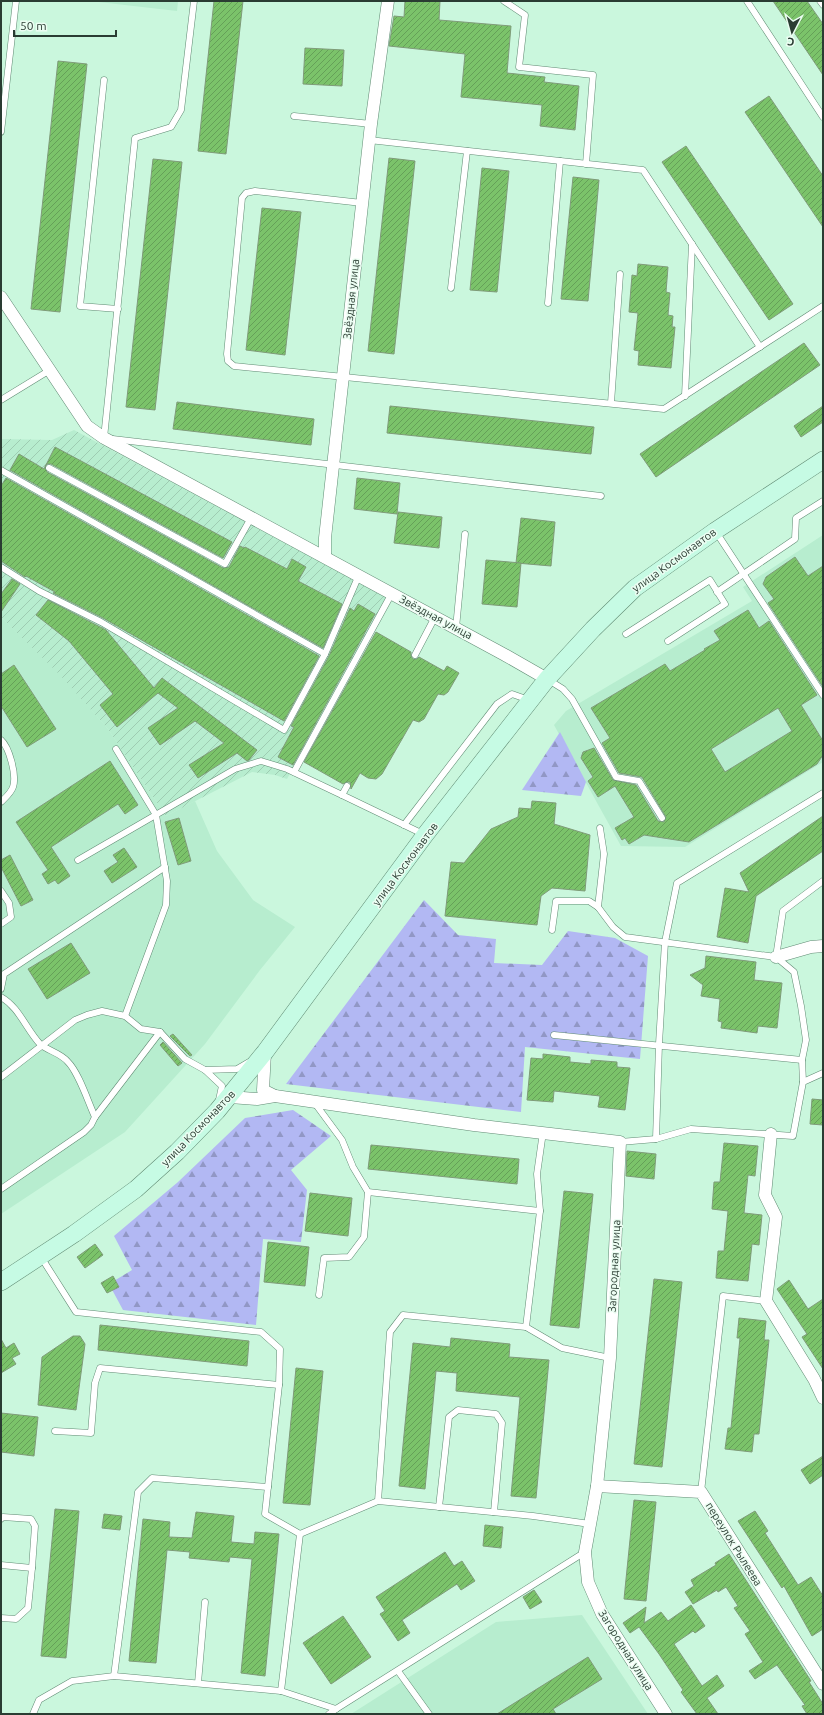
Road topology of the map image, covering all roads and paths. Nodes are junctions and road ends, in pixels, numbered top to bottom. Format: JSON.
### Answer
{"nodes":[{"id":1,"x":16,"y":1,"type":"edge"},
{"id":2,"x":194,"y":1,"type":"edge"},
{"id":3,"x":388,"y":1,"type":"edge"},
{"id":4,"x":504,"y":1,"type":"edge"},
{"id":5,"x":747,"y":1,"type":"edge"},
{"id":6,"x":820,"y":1,"type":"edge"},
{"id":7,"x":823,"y":5,"type":"edge"},
{"id":8,"x":104,"y":80,"type":"dead end"},
{"id":9,"x":294,"y":116,"type":"dead end"},
{"id":10,"x":823,"y":117,"type":"edge"},
{"id":11,"x":371,"y":124,"type":"junction"},
{"id":12,"x":1,"y":132,"type":"edge"},
{"id":13,"x":369,"y":140,"type":"junction"},
{"id":14,"x":467,"y":151,"type":"junction"},
{"id":15,"x":560,"y":162,"type":"junction"},
{"id":16,"x":586,"y":164,"type":"junction"},
{"id":17,"x":362,"y":203,"type":"junction"},
{"id":18,"x":692,"y":244,"type":"junction"},
{"id":19,"x":620,"y":274,"type":"dead end"},
{"id":20,"x":451,"y":288,"type":"dead end"},
{"id":21,"x":1,"y":296,"type":"edge"},
{"id":22,"x":548,"y":303,"type":"dead end"},
{"id":23,"x":823,"y":306,"type":"edge"},
{"id":24,"x":118,"y":308,"type":"junction"},
{"id":25,"x":760,"y":347,"type":"junction"},
{"id":26,"x":50,"y":370,"type":"junction"},
{"id":27,"x":343,"y":377,"type":"junction"},
{"id":28,"x":685,"y":396,"type":"junction"},
{"id":29,"x":1,"y":400,"type":"edge"},
{"id":30,"x":611,"y":404,"type":"junction"},
{"id":31,"x":104,"y":438,"type":"junction"},
{"id":32,"x":823,"y":460,"type":"edge"},
{"id":33,"x":333,"y":465,"type":"junction"},
{"id":34,"x":49,"y":468,"type":"dead end"},
{"id":35,"x":1,"y":470,"type":"edge"},
{"id":36,"x":601,"y":496,"type":"dead end"},
{"id":37,"x":823,"y":500,"type":"edge"},
{"id":38,"x":251,"y":518,"type":"junction"},
{"id":39,"x":715,"y":530,"type":"junction"},
{"id":40,"x":465,"y":534,"type":"dead end"},
{"id":41,"x":325,"y":557,"type":"junction"},
{"id":42,"x":1,"y":567,"type":"edge"},
{"id":43,"x":744,"y":574,"type":"junction"},
{"id":44,"x":359,"y":576,"type":"junction"},
{"id":45,"x":717,"y":592,"type":"junction"},
{"id":46,"x":392,"y":593,"type":"junction"},
{"id":47,"x":435,"y":617,"type":"junction"},
{"id":48,"x":456,"y":628,"type":"junction"},
{"id":49,"x":626,"y":634,"type":"dead end"},
{"id":50,"x":668,"y":641,"type":"dead end"},
{"id":51,"x":325,"y":654,"type":"junction"},
{"id":52,"x":415,"y":655,"type":"dead end"},
{"id":53,"x":547,"y":679,"type":"junction"},
{"id":54,"x":823,"y":694,"type":"edge"},
{"id":55,"x":530,"y":700,"type":"junction"},
{"id":56,"x":1,"y":740,"type":"edge"},
{"id":57,"x":116,"y":749,"type":"dead end"},
{"id":58,"x":294,"y":772,"type":"junction"},
{"id":59,"x":347,"y":786,"type":"dead end"},
{"id":60,"x":823,"y":793,"type":"edge"},
{"id":61,"x":342,"y":795,"type":"junction"},
{"id":62,"x":1,"y":802,"type":"edge"},
{"id":63,"x":156,"y":815,"type":"junction"},
{"id":64,"x":662,"y":818,"type":"dead end"},
{"id":65,"x":404,"y":825,"type":"junction"},
{"id":66,"x":600,"y":828,"type":"dead end"},
{"id":67,"x":425,"y":835,"type":"junction"},
{"id":68,"x":78,"y":860,"type":"dead end"},
{"id":69,"x":165,"y":867,"type":"junction"},
{"id":70,"x":823,"y":881,"type":"edge"},
{"id":71,"x":1,"y":891,"type":"edge"},
{"id":72,"x":598,"y":907,"type":"junction"},
{"id":73,"x":1,"y":924,"type":"edge"},
{"id":74,"x":552,"y":930,"type":"dead end"},
{"id":75,"x":664,"y":942,"type":"junction"},
{"id":76,"x":823,"y":946,"type":"edge"},
{"id":77,"x":776,"y":957,"type":"junction"},
{"id":78,"x":1,"y":989,"type":"edge"},
{"id":79,"x":1,"y":997,"type":"edge"},
{"id":80,"x":125,"y":1016,"type":"junction"},
{"id":81,"x":160,"y":1032,"type":"junction"},
{"id":82,"x":554,"y":1035,"type":"dead end"},
{"id":83,"x":659,"y":1044,"type":"junction"},
{"id":84,"x":41,"y":1045,"type":"junction"},
{"id":85,"x":265,"y":1052,"type":"junction"},
{"id":86,"x":802,"y":1060,"type":"junction"},
{"id":87,"x":205,"y":1070,"type":"junction"},
{"id":88,"x":823,"y":1073,"type":"edge"},
{"id":89,"x":1,"y":1077,"type":"edge"},
{"id":90,"x":803,"y":1082,"type":"junction"},
{"id":91,"x":275,"y":1096,"type":"junction"},
{"id":92,"x":230,"y":1097,"type":"junction"},
{"id":93,"x":313,"y":1101,"type":"junction"},
{"id":94,"x":218,"y":1111,"type":"junction"},
{"id":95,"x":95,"y":1117,"type":"junction"},
{"id":96,"x":543,"y":1132,"type":"junction"},
{"id":97,"x":771,"y":1134,"type":"junction"},
{"id":98,"x":656,"y":1139,"type":"junction"},
{"id":99,"x":620,"y":1142,"type":"junction"},
{"id":100,"x":1,"y":1189,"type":"edge"},
{"id":101,"x":368,"y":1192,"type":"junction"},
{"id":102,"x":540,"y":1211,"type":"junction"},
{"id":103,"x":41,"y":1256,"type":"junction"},
{"id":104,"x":1,"y":1282,"type":"edge"},
{"id":105,"x":319,"y":1295,"type":"dead end"},
{"id":106,"x":766,"y":1301,"type":"junction"},
{"id":107,"x":526,"y":1327,"type":"junction"},
{"id":108,"x":610,"y":1358,"type":"junction"},
{"id":109,"x":279,"y":1385,"type":"junction"},
{"id":110,"x":823,"y":1398,"type":"edge"},
{"id":111,"x":55,"y":1431,"type":"dead end"},
{"id":112,"x":597,"y":1486,"type":"junction"},
{"id":113,"x":268,"y":1487,"type":"junction"},
{"id":114,"x":701,"y":1492,"type":"junction"},
{"id":115,"x":378,"y":1501,"type":"junction"},
{"id":116,"x":439,"y":1507,"type":"junction"},
{"id":117,"x":494,"y":1512,"type":"junction"},
{"id":118,"x":1,"y":1519,"type":"edge"},
{"id":119,"x":590,"y":1524,"type":"junction"},
{"id":120,"x":300,"y":1534,"type":"junction"},
{"id":121,"x":585,"y":1552,"type":"junction"},
{"id":122,"x":1,"y":1565,"type":"edge"},
{"id":123,"x":32,"y":1568,"type":"junction"},
{"id":124,"x":205,"y":1602,"type":"dead end"},
{"id":125,"x":1,"y":1618,"type":"edge"},
{"id":126,"x":398,"y":1671,"type":"junction"},
{"id":127,"x":114,"y":1676,"type":"junction"},
{"id":128,"x":198,"y":1683,"type":"junction"},
{"id":129,"x":823,"y":1684,"type":"edge"},
{"id":130,"x":281,"y":1690,"type":"junction"},
{"id":131,"x":336,"y":1709,"type":"junction"},
{"id":132,"x":33,"y":1714,"type":"edge"},
{"id":133,"x":329,"y":1714,"type":"edge"},
{"id":134,"x":429,"y":1714,"type":"edge"},
{"id":135,"x":666,"y":1714,"type":"edge"}],
"edges":[{"from":1,"to":12,"type":"lane"},
{"from":2,"to":24,"type":"lane"},
{"from":3,"to":11,"type":"street","name":"Звёздная улица"},
{"from":4,"to":16,"type":"lane"},
{"from":5,"to":10,"type":"lane"},
{"from":6,"to":7,"type":"lane"},
{"from":8,"to":24,"type":"lane"},
{"from":9,"to":11,"type":"lane"},
{"from":11,"to":13,"type":"street","name":"Звёздная улица"},
{"from":13,"to":14,"type":"lane"},
{"from":13,"to":17,"type":"street","name":"Звёздная улица"},
{"from":14,"to":15,"type":"lane"},
{"from":14,"to":20,"type":"lane"},
{"from":15,"to":16,"type":"lane"},
{"from":15,"to":22,"type":"lane"},
{"from":16,"to":18,"type":"lane"},
{"from":17,"to":27,"type":"street","name":"Звёздная улица"},
{"from":17,"to":27,"type":"lane"},
{"from":18,"to":25,"type":"lane"},
{"from":18,"to":28,"type":"lane"},
{"from":19,"to":30,"type":"lane"},
{"from":21,"to":26,"type":"street","name":"Звёздная улица"},
{"from":23,"to":25,"type":"lane"},
{"from":24,"to":31,"type":"lane"},
{"from":25,"to":28,"type":"lane"},
{"from":26,"to":29,"type":"lane"},
{"from":26,"to":31,"type":"street","name":"Звёздная улица"},
{"from":27,"to":30,"type":"lane"},
{"from":27,"to":33,"type":"street","name":"Звёздная улица"},
{"from":28,"to":30,"type":"lane"},
{"from":31,"to":33,"type":"lane"},
{"from":31,"to":38,"type":"street","name":"Звёздная улица"},
{"from":32,"to":39,"type":"main road","name":"улица Космонавтов"},
{"from":33,"to":36,"type":"lane"},
{"from":33,"to":41,"type":"street","name":"Звёздная улица"},
{"from":34,"to":38,"type":"lane"},
{"from":35,"to":51,"type":"lane"},
{"from":37,"to":43,"type":"lane"},
{"from":38,"to":41,"type":"street","name":"Звёздная улица"},
{"from":39,"to":43,"type":"lane"},
{"from":39,"to":53,"type":"main road","name":"улица Космонавтов"},
{"from":40,"to":48,"type":"lane"},
{"from":41,"to":44,"type":"street","name":"Звёздная улица"},
{"from":42,"to":51,"type":"lane"},
{"from":43,"to":45,"type":"lane"},
{"from":43,"to":54,"type":"lane"},
{"from":44,"to":46,"type":"street","name":"Звёздная улица"},
{"from":44,"to":51,"type":"lane"},
{"from":45,"to":49,"type":"lane"},
{"from":45,"to":50,"type":"lane"},
{"from":46,"to":47,"type":"street","name":"Звёздная улица"},
{"from":46,"to":58,"type":"lane"},
{"from":47,"to":48,"type":"street","name":"Звёздная улица"},
{"from":47,"to":52,"type":"lane"},
{"from":48,"to":53,"type":"street","name":"Звёздная улица"},
{"from":53,"to":55,"type":"main road","name":"улица Космонавтов"},
{"from":53,"to":64,"type":"lane"},
{"from":55,"to":65,"type":"lane"},
{"from":55,"to":67,"type":"main road","name":"улица Космонавтов"},
{"from":56,"to":62,"type":"lane"},
{"from":57,"to":63,"type":"lane"},
{"from":58,"to":61,"type":"lane"},
{"from":58,"to":63,"type":"lane"},
{"from":59,"to":61,"type":"lane"},
{"from":60,"to":75,"type":"lane"},
{"from":61,"to":65,"type":"lane"},
{"from":63,"to":68,"type":"lane"},
{"from":63,"to":69,"type":"lane"},
{"from":65,"to":67,"type":"lane"},
{"from":66,"to":72,"type":"lane"},
{"from":67,"to":85,"type":"main road","name":"улица Космонавтов"},
{"from":69,"to":78,"type":"lane"},
{"from":69,"to":80,"type":"lane"},
{"from":70,"to":77,"type":"lane"},
{"from":71,"to":73,"type":"lane"},
{"from":72,"to":74,"type":"lane"},
{"from":72,"to":75,"type":"lane"},
{"from":75,"to":77,"type":"lane"},
{"from":75,"to":83,"type":"lane"},
{"from":76,"to":77,"type":"street"},
{"from":77,"to":86,"type":"lane"},
{"from":79,"to":84,"type":"lane"},
{"from":80,"to":81,"type":"lane"},
{"from":80,"to":84,"type":"lane"},
{"from":81,"to":87,"type":"lane"},
{"from":81,"to":95,"type":"lane"},
{"from":82,"to":83,"type":"lane"},
{"from":83,"to":86,"type":"lane"},
{"from":83,"to":98,"type":"lane"},
{"from":84,"to":89,"type":"lane"},
{"from":84,"to":95,"type":"lane"},
{"from":85,"to":87,"type":"lane"},
{"from":85,"to":91,"type":"street"},
{"from":85,"to":92,"type":"main road","name":"улица Космонавтов"},
{"from":86,"to":90,"type":"lane"},
{"from":87,"to":94,"type":"lane"},
{"from":88,"to":90,"type":"lane"},
{"from":90,"to":97,"type":"lane"},
{"from":91,"to":92,"type":"street"},
{"from":91,"to":93,"type":"street"},
{"from":92,"to":94,"type":"main road","name":"улица Космонавтов"},
{"from":93,"to":96,"type":"street"},
{"from":93,"to":101,"type":"lane"},
{"from":94,"to":103,"type":"main road","name":"улица Космонавтов"},
{"from":95,"to":100,"type":"lane"},
{"from":96,"to":99,"type":"street"},
{"from":96,"to":102,"type":"lane"},
{"from":97,"to":98,"type":"lane"},
{"from":97,"to":106,"type":"street"},
{"from":98,"to":99,"type":"lane"},
{"from":99,"to":108,"type":"street","name":"Загородная улица"},
{"from":101,"to":102,"type":"lane"},
{"from":101,"to":105,"type":"lane"},
{"from":102,"to":107,"type":"lane"},
{"from":103,"to":104,"type":"main road","name":"улица Космонавтов"},
{"from":103,"to":109,"type":"lane"},
{"from":106,"to":110,"type":"street"},
{"from":106,"to":114,"type":"lane"},
{"from":107,"to":108,"type":"lane"},
{"from":107,"to":115,"type":"lane"},
{"from":108,"to":112,"type":"street","name":"Загородная улица"},
{"from":109,"to":111,"type":"lane"},
{"from":109,"to":113,"type":"lane"},
{"from":112,"to":114,"type":"street","name":"переулок Рылеева"},
{"from":112,"to":119,"type":"street","name":"Загородная улица"},
{"from":113,"to":120,"type":"lane"},
{"from":113,"to":127,"type":"lane"},
{"from":114,"to":129,"type":"street","name":"переулок Рылеева"},
{"from":115,"to":116,"type":"lane"},
{"from":115,"to":120,"type":"lane"},
{"from":116,"to":117,"type":"lane"},
{"from":116,"to":117,"type":"lane"},
{"from":117,"to":119,"type":"lane"},
{"from":118,"to":123,"type":"lane"},
{"from":119,"to":121,"type":"street","name":"Загородная улица"},
{"from":120,"to":130,"type":"lane"},
{"from":121,"to":126,"type":"lane"},
{"from":121,"to":135,"type":"street","name":"Загородная улица"},
{"from":122,"to":123,"type":"lane"},
{"from":123,"to":125,"type":"lane"},
{"from":124,"to":128,"type":"lane"},
{"from":126,"to":131,"type":"lane"},
{"from":126,"to":134,"type":"lane"},
{"from":127,"to":128,"type":"lane"},
{"from":127,"to":132,"type":"lane"},
{"from":128,"to":130,"type":"lane"},
{"from":130,"to":131,"type":"lane"},
{"from":131,"to":133,"type":"lane"}]}
